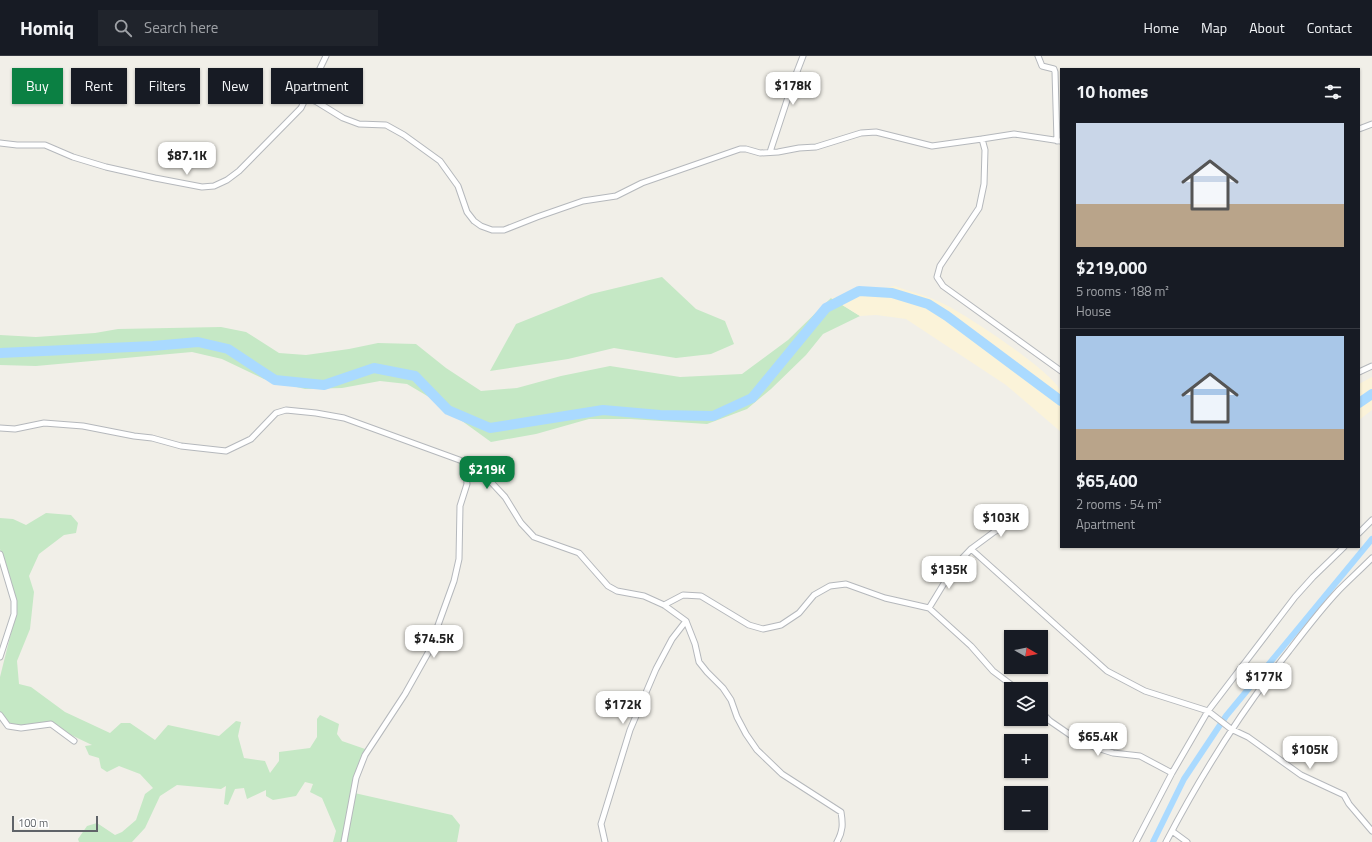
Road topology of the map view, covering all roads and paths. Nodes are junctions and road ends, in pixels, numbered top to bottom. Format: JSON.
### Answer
{"nodes":[{"id":1,"x":326,"y":56,"type":"edge"},
{"id":2,"x":803,"y":56,"type":"edge"},
{"id":3,"x":1038,"y":56,"type":"edge"},
{"id":4,"x":320,"y":68,"type":"edge"},
{"id":5,"x":303,"y":104,"type":"edge"},
{"id":6,"x":320,"y":104,"type":"edge"},
{"id":7,"x":1372,"y":124,"type":"edge"},
{"id":8,"x":1360,"y":129,"type":"edge"},
{"id":9,"x":982,"y":139,"type":"junction"},
{"id":10,"x":1059,"y":141,"type":"edge"},
{"id":11,"x":0,"y":143,"type":"edge"},
{"id":12,"x":770,"y":152,"type":"junction"},
{"id":13,"x":1372,"y":366,"type":"edge"},
{"id":14,"x":1060,"y":370,"type":"edge"},
{"id":15,"x":1360,"y":372,"type":"edge"},
{"id":16,"x":0,"y":428,"type":"edge"},
{"id":17,"x":465,"y":462,"type":"junction"},
{"id":18,"x":1023,"y":516,"type":"dead end"},
{"id":19,"x":1372,"y":520,"type":"edge"},
{"id":20,"x":1360,"y":532,"type":"edge"},
{"id":21,"x":1343,"y":548,"type":"edge"},
{"id":22,"x":971,"y":549,"type":"junction"},
{"id":23,"x":0,"y":554,"type":"edge"},
{"id":24,"x":1372,"y":558,"type":"edge"},
{"id":25,"x":664,"y":605,"type":"junction"},
{"id":26,"x":929,"y":608,"type":"junction"},
{"id":27,"x":686,"y":621,"type":"junction"},
{"id":28,"x":0,"y":657,"type":"edge"},
{"id":29,"x":1008,"y":682,"type":"edge"},
{"id":30,"x":1208,"y":711,"type":"junction"},
{"id":31,"x":0,"y":716,"type":"edge"},
{"id":32,"x":1048,"y":719,"type":"edge"},
{"id":33,"x":1231,"y":729,"type":"junction"},
{"id":34,"x":74,"y":741,"type":"dead end"},
{"id":35,"x":1172,"y":773,"type":"junction"},
{"id":36,"x":1172,"y":831,"type":"junction"},
{"id":37,"x":1372,"y":831,"type":"edge"},
{"id":38,"x":344,"y":842,"type":"edge"},
{"id":39,"x":605,"y":842,"type":"edge"},
{"id":40,"x":837,"y":842,"type":"edge"},
{"id":41,"x":1136,"y":842,"type":"edge"},
{"id":42,"x":1166,"y":842,"type":"edge"},
{"id":43,"x":1187,"y":842,"type":"edge"}],
"edges":[{"from":1,"to":4,"type":"street"},
{"from":2,"to":12,"type":"street"},
{"from":3,"to":10,"type":"street"},
{"from":5,"to":11,"type":"street"},
{"from":6,"to":12,"type":"street"},
{"from":7,"to":8,"type":"street"},
{"from":9,"to":10,"type":"street"},
{"from":9,"to":12,"type":"street"},
{"from":9,"to":14,"type":"street"},
{"from":13,"to":15,"type":"street"},
{"from":16,"to":17,"type":"street"},
{"from":17,"to":25,"type":"street"},
{"from":17,"to":38,"type":"street"},
{"from":18,"to":22,"type":"street"},
{"from":19,"to":20,"type":"street"},
{"from":21,"to":30,"type":"street"},
{"from":22,"to":26,"type":"street"},
{"from":22,"to":30,"type":"street"},
{"from":23,"to":28,"type":"street"},
{"from":24,"to":33,"type":"street"},
{"from":25,"to":26,"type":"street"},
{"from":25,"to":27,"type":"street"},
{"from":26,"to":29,"type":"street"},
{"from":27,"to":39,"type":"street"},
{"from":27,"to":40,"type":"street"},
{"from":30,"to":33,"type":"street"},
{"from":30,"to":35,"type":"street"},
{"from":31,"to":34,"type":"street"},
{"from":32,"to":35,"type":"street"},
{"from":33,"to":36,"type":"street"},
{"from":33,"to":37,"type":"street"},
{"from":35,"to":41,"type":"street"},
{"from":36,"to":42,"type":"street"},
{"from":36,"to":43,"type":"street"}]}
